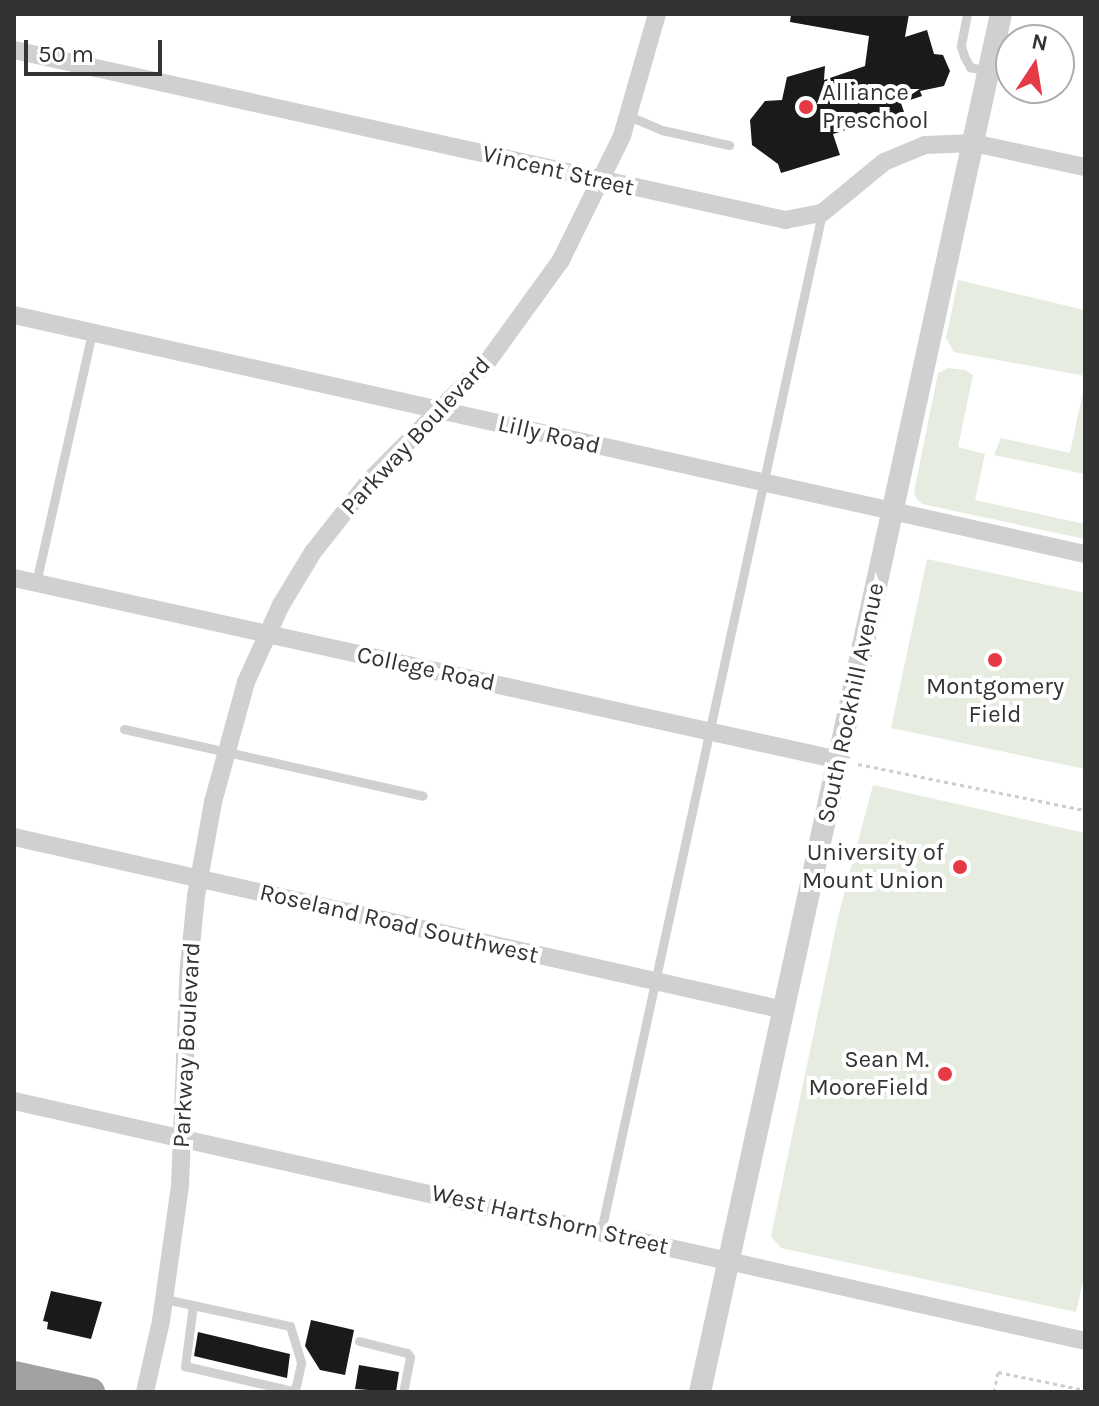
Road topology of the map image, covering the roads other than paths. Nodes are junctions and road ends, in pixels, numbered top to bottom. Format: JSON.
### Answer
{"nodes":[{"id":1,"x":657,"y":14,"type":"edge"},
{"id":2,"x":967,"y":14,"type":"edge"},
{"id":3,"x":1001,"y":14,"type":"edge"},
{"id":4,"x":14,"y":50,"type":"edge"},
{"id":5,"x":988,"y":71,"type":"junction"},
{"id":6,"x":629,"y":116,"type":"junction"},
{"id":7,"x":973,"y":143,"type":"junction"},
{"id":8,"x":729,"y":145,"type":"dead end"},
{"id":9,"x":1085,"y":167,"type":"edge"},
{"id":10,"x":603,"y":181,"type":"junction"},
{"id":11,"x":822,"y":213,"type":"junction"},
{"id":12,"x":14,"y":315,"type":"edge"},
{"id":13,"x":92,"y":332,"type":"junction"},
{"id":14,"x":438,"y":410,"type":"junction"},
{"id":15,"x":763,"y":482,"type":"junction"},
{"id":16,"x":892,"y":511,"type":"junction"},
{"id":17,"x":1085,"y":554,"type":"edge"},
{"id":18,"x":14,"y":578,"type":"edge"},
{"id":19,"x":36,"y":583,"type":"junction"},
{"id":20,"x":267,"y":635,"type":"junction"},
{"id":21,"x":124,"y":729,"type":"dead end"},
{"id":22,"x":709,"y":732,"type":"junction"},
{"id":23,"x":225,"y":754,"type":"junction"},
{"id":24,"x":839,"y":760,"type":"junction"},
{"id":25,"x":423,"y":796,"type":"dead end"},
{"id":26,"x":14,"y":837,"type":"edge"},
{"id":27,"x":199,"y":879,"type":"junction"},
{"id":28,"x":653,"y":981,"type":"junction"},
{"id":29,"x":784,"y":1010,"type":"junction"},
{"id":30,"x":14,"y":1101,"type":"edge"},
{"id":31,"x":184,"y":1138,"type":"junction"},
{"id":32,"x":601,"y":1231,"type":"junction"},
{"id":33,"x":729,"y":1262,"type":"junction"},
{"id":34,"x":165,"y":1299,"type":"junction"},
{"id":35,"x":193,"y":1305,"type":"junction"},
{"id":36,"x":359,"y":1341,"type":"dead end"},
{"id":37,"x":1085,"y":1341,"type":"edge"},
{"id":38,"x":14,"y":1375,"type":"edge"},
{"id":39,"x":280,"y":1390,"type":"edge"},
{"id":40,"x":91,"y":1392,"type":"edge"},
{"id":41,"x":145,"y":1392,"type":"edge"},
{"id":42,"x":403,"y":1392,"type":"edge"},
{"id":43,"x":700,"y":1392,"type":"edge"}],
"edges":[{"from":1,"to":6,"type":"street","name":"Parkway Boulevard"},
{"from":2,"to":5,"type":"lane"},
{"from":3,"to":5,"type":"street","name":"South Rockhill Avenue"},
{"from":4,"to":10,"type":"street","name":"Vincent Street"},
{"from":5,"to":7,"type":"street","name":"South Rockhill Avenue"},
{"from":6,"to":8,"type":"lane"},
{"from":6,"to":10,"type":"street","name":"Parkway Boulevard"},
{"from":7,"to":9,"type":"street","name":"Vincent Street"},
{"from":7,"to":11,"type":"street","name":"Vincent Street"},
{"from":7,"to":16,"type":"street","name":"South Rockhill Avenue"},
{"from":10,"to":11,"type":"street","name":"Vincent Street"},
{"from":10,"to":14,"type":"street","name":"Parkway Boulevard"},
{"from":11,"to":15,"type":"lane"},
{"from":12,"to":13,"type":"street","name":"Lilly Road"},
{"from":13,"to":14,"type":"street","name":"Lilly Road"},
{"from":13,"to":19,"type":"lane"},
{"from":14,"to":15,"type":"street","name":"Lilly Road"},
{"from":14,"to":20,"type":"street","name":"Parkway Boulevard"},
{"from":15,"to":16,"type":"street","name":"Lilly Road"},
{"from":15,"to":22,"type":"lane"},
{"from":16,"to":17,"type":"street","name":"Lilly Road"},
{"from":16,"to":24,"type":"street","name":"South Rockhill Avenue"},
{"from":18,"to":19,"type":"street","name":"College Road"},
{"from":19,"to":20,"type":"street","name":"College Road"},
{"from":20,"to":22,"type":"street","name":"College Road"},
{"from":20,"to":23,"type":"street","name":"Parkway Boulevard"},
{"from":21,"to":23,"type":"lane"},
{"from":22,"to":24,"type":"street","name":"College Road"},
{"from":22,"to":28,"type":"lane"},
{"from":23,"to":25,"type":"lane"},
{"from":23,"to":27,"type":"street","name":"Parkway Boulevard"},
{"from":24,"to":29,"type":"street","name":"South Rockhill Avenue"},
{"from":26,"to":27,"type":"street","name":"Roseland Road Southwest"},
{"from":27,"to":28,"type":"street","name":"Roseland Road Southwest"},
{"from":27,"to":31,"type":"street","name":"Parkway Boulevard"},
{"from":28,"to":29,"type":"street","name":"Roseland Road Southwest"},
{"from":28,"to":32,"type":"lane"},
{"from":29,"to":33,"type":"street","name":"South Rockhill Avenue"},
{"from":30,"to":31,"type":"street","name":"West Hartshorn Street"},
{"from":31,"to":32,"type":"street","name":"West Hartshorn Street"},
{"from":31,"to":34,"type":"street","name":"Parkway Boulevard"},
{"from":32,"to":33,"type":"street","name":"West Hartshorn Street"},
{"from":33,"to":37,"type":"street","name":"West Hartshorn Street"},
{"from":33,"to":43,"type":"street","name":"South Rockhill Avenue"},
{"from":34,"to":35,"type":"lane"},
{"from":34,"to":41,"type":"street","name":"Parkway Boulevard"},
{"from":35,"to":39,"type":"lane"},
{"from":35,"to":39,"type":"lane"},
{"from":36,"to":42,"type":"lane"},
{"from":38,"to":40,"type":"highway"}]}
